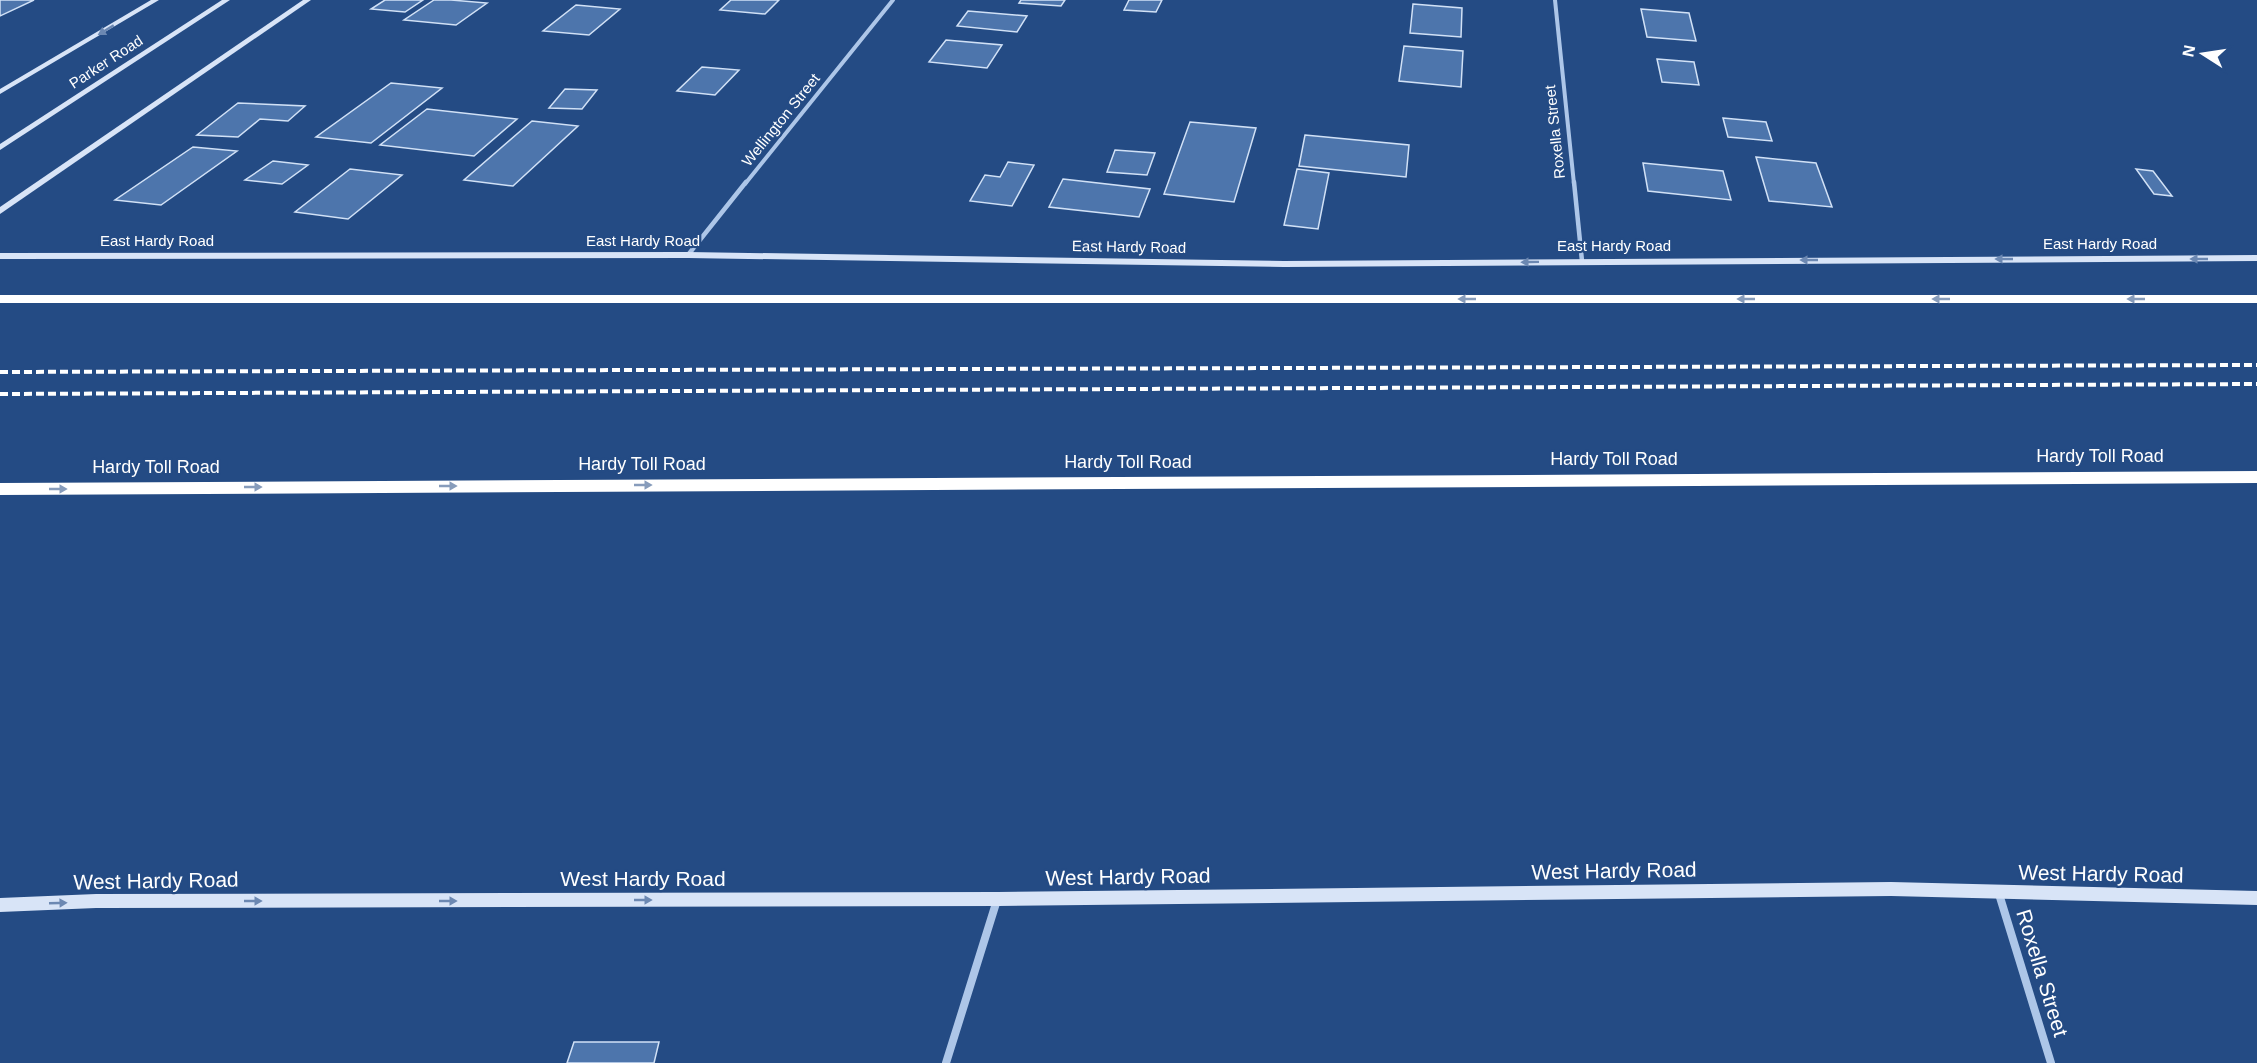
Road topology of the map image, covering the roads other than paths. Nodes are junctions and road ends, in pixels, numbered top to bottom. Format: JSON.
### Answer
{"nodes":[{"id":1,"x":156,"y":0,"type":"edge"},
{"id":2,"x":227,"y":0,"type":"edge"},
{"id":3,"x":308,"y":0,"type":"edge"},
{"id":4,"x":892,"y":0,"type":"edge"},
{"id":5,"x":1555,"y":0,"type":"edge"},
{"id":6,"x":0,"y":92,"type":"edge"},
{"id":7,"x":0,"y":148,"type":"edge"},
{"id":8,"x":0,"y":211,"type":"edge"},
{"id":9,"x":688,"y":255,"type":"junction"},
{"id":10,"x":0,"y":256,"type":"edge"},
{"id":11,"x":2257,"y":258,"type":"edge"},
{"id":12,"x":1582,"y":261,"type":"junction"},
{"id":13,"x":0,"y":299,"type":"edge"},
{"id":14,"x":2257,"y":299,"type":"edge"},
{"id":15,"x":2257,"y":477,"type":"edge"},
{"id":16,"x":0,"y":489,"type":"edge"},
{"id":17,"x":1999,"y":894,"type":"junction"},
{"id":18,"x":2257,"y":898,"type":"edge"},
{"id":19,"x":998,"y":899,"type":"junction"},
{"id":20,"x":0,"y":905,"type":"edge"},
{"id":21,"x":946,"y":1063,"type":"edge"},
{"id":22,"x":2051,"y":1063,"type":"edge"}],
"edges":[{"from":1,"to":6,"type":"main road","one_way":true},
{"from":2,"to":7,"type":"main road","name":"Parker Road"},
{"from":3,"to":8,"type":"main road"},
{"from":4,"to":9,"type":"street","name":"Wellington Street"},
{"from":5,"to":12,"type":"street","name":"Roxella Street"},
{"from":9,"to":10,"type":"main road","name":"East Hardy Road"},
{"from":12,"to":9,"type":"main road","name":"East Hardy Road","one_way":true},
{"from":11,"to":12,"type":"main road","name":"East Hardy Road","one_way":true},
{"from":14,"to":13,"type":"highway","one_way":true},
{"from":16,"to":15,"type":"highway","name":"Hardy Toll Road","one_way":true},
{"from":17,"to":18,"type":"main road","name":"West Hardy Road"},
{"from":17,"to":19,"type":"main road","name":"West Hardy Road"},
{"from":17,"to":22,"type":"street","name":"Roxella Street"},
{"from":20,"to":19,"type":"main road","name":"West Hardy Road","one_way":true},
{"from":19,"to":21,"type":"street"}]}
